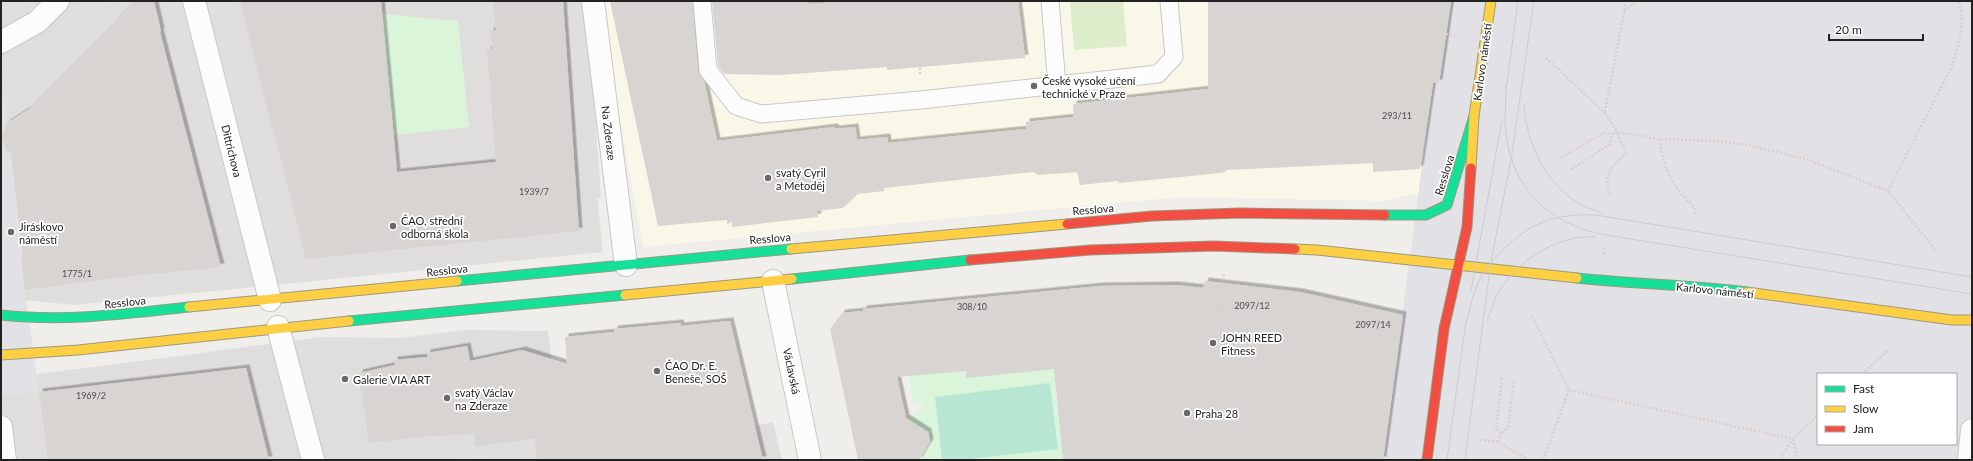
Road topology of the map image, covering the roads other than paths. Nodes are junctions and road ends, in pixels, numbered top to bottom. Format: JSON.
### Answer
{"nodes":[{"id":1,"x":58,"y":1,"type":"edge"},
{"id":2,"x":194,"y":1,"type":"edge"},
{"id":3,"x":593,"y":1,"type":"edge"},
{"id":4,"x":702,"y":1,"type":"edge"},
{"id":5,"x":1050,"y":1,"type":"edge"},
{"id":6,"x":1169,"y":1,"type":"edge"},
{"id":7,"x":1490,"y":1,"type":"edge"},
{"id":8,"x":1,"y":42,"type":"edge"},
{"id":9,"x":1057,"y":86,"type":"junction"},
{"id":10,"x":1474,"y":116,"type":"junction"},
{"id":11,"x":626,"y":265,"type":"junction"},
{"id":12,"x":1458,"y":265,"type":"junction"},
{"id":13,"x":773,"y":281,"type":"junction"},
{"id":14,"x":270,"y":300,"type":"junction"},
{"id":15,"x":1,"y":315,"type":"edge"},
{"id":16,"x":1972,"y":320,"type":"edge"},
{"id":17,"x":278,"y":327,"type":"junction"},
{"id":18,"x":1,"y":355,"type":"edge"},
{"id":19,"x":1,"y":427,"type":"edge"},
{"id":20,"x":1972,"y":430,"type":"edge"},
{"id":21,"x":5,"y":460,"type":"edge"},
{"id":22,"x":313,"y":460,"type":"edge"},
{"id":23,"x":810,"y":460,"type":"edge"},
{"id":24,"x":1427,"y":460,"type":"edge"},
{"id":25,"x":1968,"y":460,"type":"edge"}],
"edges":[{"from":1,"to":8,"type":"street"},
{"from":2,"to":14,"type":"street","name":"Dittrichova"},
{"from":3,"to":11,"type":"street","name":"Na Zderaze"},
{"from":4,"to":9,"type":"lane"},
{"from":5,"to":9,"type":"lane"},
{"from":6,"to":9,"type":"lane"},
{"from":7,"to":10,"type":"main road","name":"Karlovo náměstí"},
{"from":10,"to":11,"type":"main road","name":"Resslova"},
{"from":10,"to":12,"type":"main road","name":"Karlovo náměstí"},
{"from":11,"to":14,"type":"main road","name":"Resslova"},
{"from":12,"to":13,"type":"main road"},
{"from":12,"to":16,"type":"main road","name":"Karlovo náměstí"},
{"from":12,"to":24,"type":"main road","name":"Karlovo náměstí"},
{"from":13,"to":17,"type":"main road"},
{"from":13,"to":23,"type":"street","name":"Václavská"},
{"from":14,"to":15,"type":"main road","name":"Resslova"},
{"from":17,"to":18,"type":"main road"},
{"from":17,"to":22,"type":"street"},
{"from":19,"to":21,"type":"street"},
{"from":20,"to":25,"type":"street"}]}
